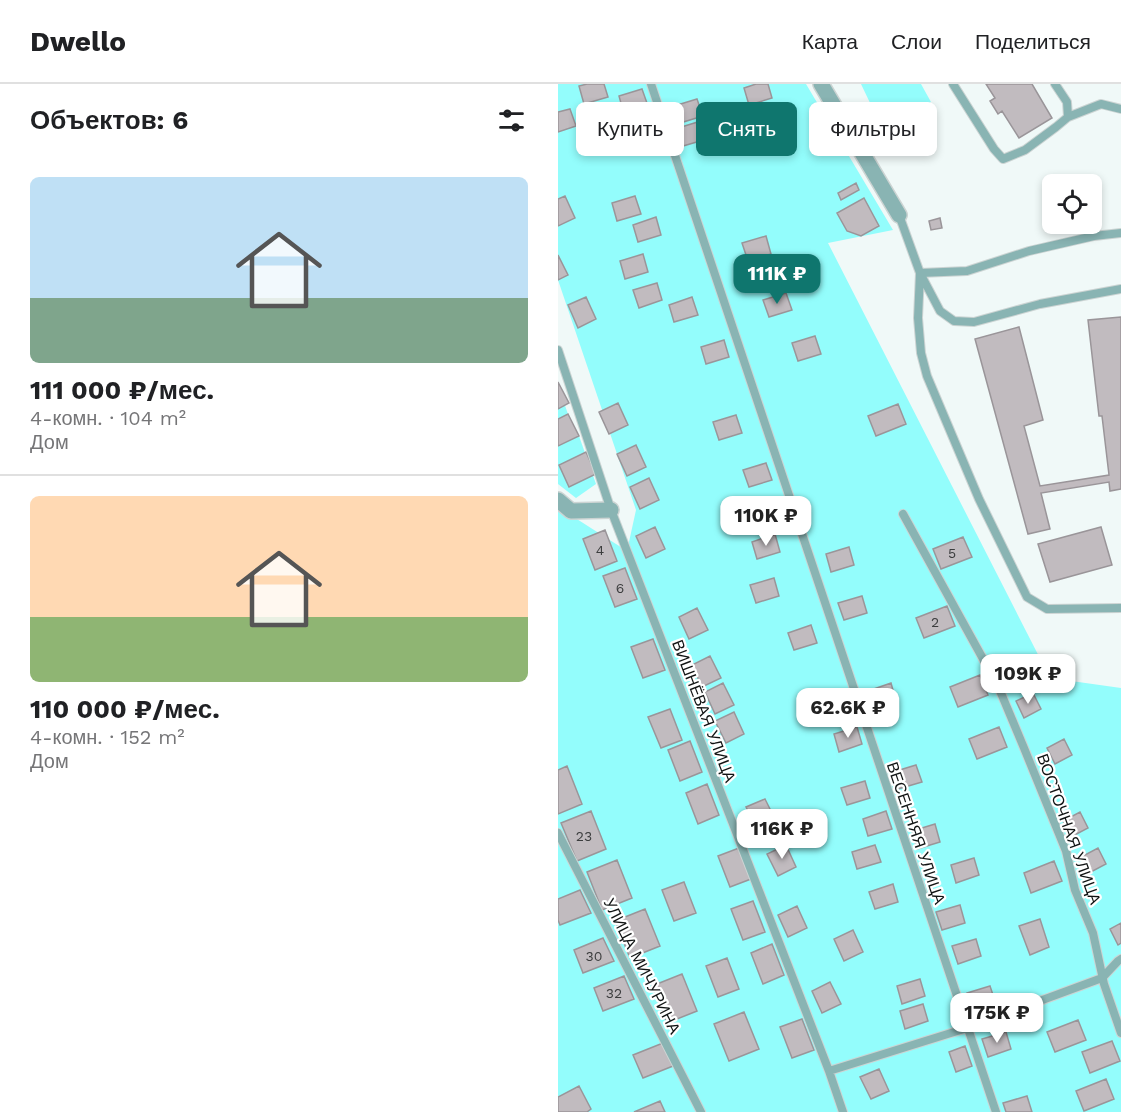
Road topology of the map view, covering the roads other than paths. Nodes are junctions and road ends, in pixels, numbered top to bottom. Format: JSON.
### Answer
{"nodes":[{"id":1,"x":651,"y":84,"type":"edge"},
{"id":2,"x":821,"y":84,"type":"edge"},
{"id":3,"x":953,"y":84,"type":"edge"},
{"id":4,"x":1055,"y":84,"type":"edge"},
{"id":5,"x":1121,"y":109,"type":"edge"},
{"id":6,"x":1068,"y":117,"type":"junction"},
{"id":7,"x":899,"y":215,"type":"joint"},
{"id":8,"x":1121,"y":233,"type":"edge"},
{"id":9,"x":920,"y":273,"type":"junction"},
{"id":10,"x":1121,"y":289,"type":"edge"},
{"id":11,"x":558,"y":350,"type":"edge"},
{"id":12,"x":558,"y":500,"type":"edge"},
{"id":13,"x":611,"y":510,"type":"junction"},
{"id":14,"x":903,"y":514,"type":"dead end"},
{"id":15,"x":1121,"y":608,"type":"edge"},
{"id":16,"x":558,"y":833,"type":"edge"},
{"id":17,"x":1121,"y":959,"type":"edge"},
{"id":18,"x":1102,"y":978,"type":"junction"},
{"id":19,"x":967,"y":1028,"type":"junction"},
{"id":20,"x":1121,"y":1033,"type":"edge"},
{"id":21,"x":830,"y":1071,"type":"junction"},
{"id":22,"x":702,"y":1112,"type":"edge"},
{"id":23,"x":843,"y":1112,"type":"edge"},
{"id":24,"x":996,"y":1112,"type":"edge"}],
"edges":[{"from":1,"to":19,"type":"lane","name":"ВЕСЕННЯЯ УЛИЦА"},
{"from":2,"to":7,"type":"street"},
{"from":3,"to":6,"type":"lane"},
{"from":4,"to":6,"type":"lane"},
{"from":5,"to":6,"type":"lane"},
{"from":7,"to":9,"type":"lane"},
{"from":8,"to":9,"type":"lane"},
{"from":9,"to":10,"type":"lane"},
{"from":9,"to":15,"type":"lane"},
{"from":11,"to":13,"type":"lane","name":"ВИШНЁВАЯ УЛИЦА"},
{"from":12,"to":13,"type":"street"},
{"from":13,"to":21,"type":"lane","name":"ВИШНЁВАЯ УЛИЦА"},
{"from":14,"to":18,"type":"lane","name":"ВОСТОЧНАЯ УЛИЦА"},
{"from":16,"to":22,"type":"lane","name":"УЛИЦА МИЧУРИНА"},
{"from":17,"to":18,"type":"lane"},
{"from":18,"to":19,"type":"lane"},
{"from":18,"to":20,"type":"lane","name":"ВОСТОЧНАЯ УЛИЦА"},
{"from":19,"to":21,"type":"lane"},
{"from":19,"to":24,"type":"lane","name":"ВЕСЕННЯЯ УЛИЦА"},
{"from":21,"to":23,"type":"lane","name":"ВИШНЁВАЯ УЛИЦА"}]}
